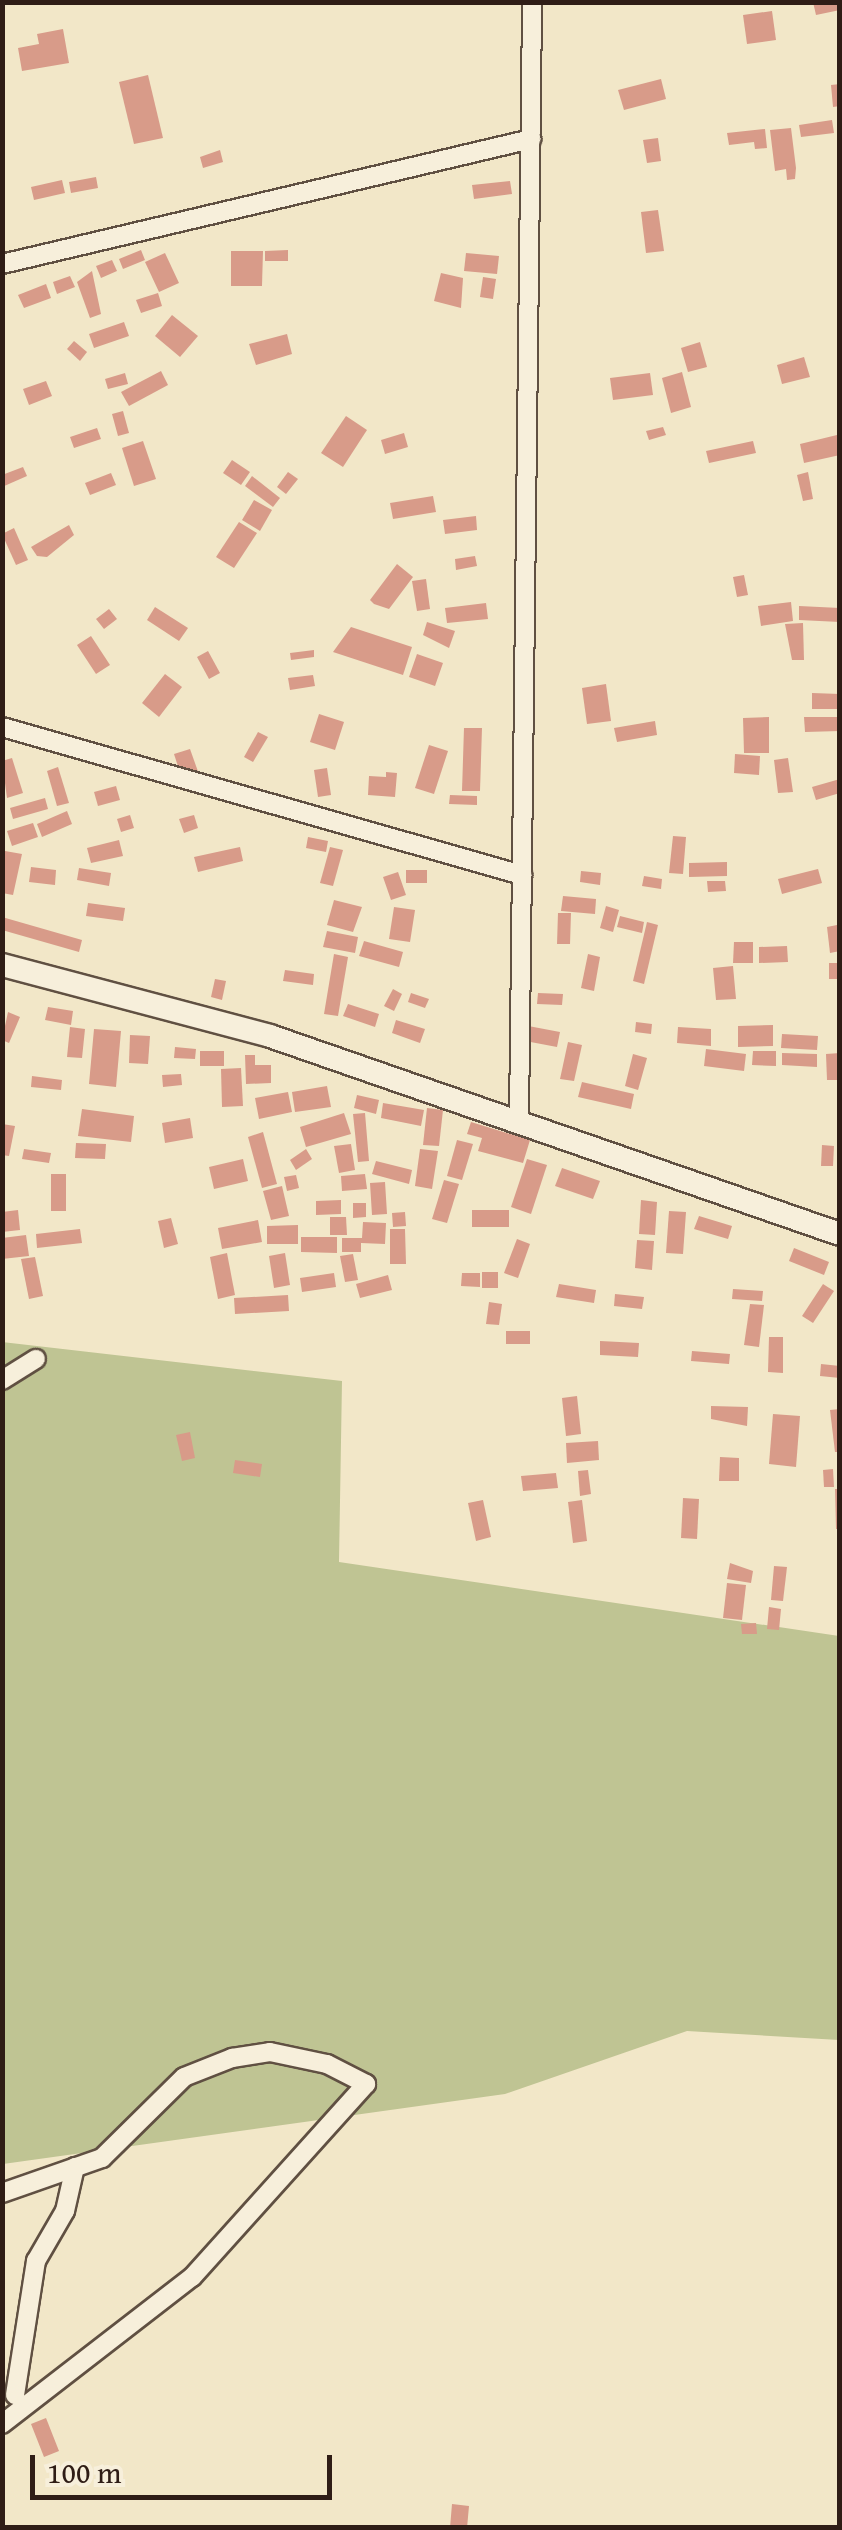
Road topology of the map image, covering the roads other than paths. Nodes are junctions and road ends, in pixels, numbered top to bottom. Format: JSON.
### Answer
{"nodes":[{"id":1,"x":532,"y":2,"type":"edge"},
{"id":2,"x":531,"y":139,"type":"junction"},
{"id":3,"x":2,"y":264,"type":"edge"},
{"id":4,"x":2,"y":727,"type":"edge"},
{"id":5,"x":522,"y":875,"type":"junction"},
{"id":6,"x":2,"y":964,"type":"edge"},
{"id":7,"x":519,"y":1119,"type":"junction"},
{"id":8,"x":840,"y":1234,"type":"edge"},
{"id":9,"x":36,"y":1359,"type":"dead end"},
{"id":10,"x":2,"y":1380,"type":"edge"},
{"id":11,"x":76,"y":2167,"type":"junction"},
{"id":12,"x":2,"y":2193,"type":"edge"},
{"id":13,"x":2,"y":2376,"type":"edge"},
{"id":14,"x":12,"y":2411,"type":"edge"}],
"edges":[{"from":1,"to":2,"type":"street"},
{"from":2,"to":3,"type":"street"},
{"from":2,"to":5,"type":"street"},
{"from":4,"to":5,"type":"street"},
{"from":5,"to":7,"type":"street"},
{"from":6,"to":7,"type":"main road"},
{"from":7,"to":8,"type":"main road"},
{"from":9,"to":10,"type":"street"},
{"from":11,"to":12,"type":"street"},
{"from":11,"to":14,"type":"street"},
{"from":11,"to":14,"type":"street"},
{"from":13,"to":14,"type":"street"}]}
